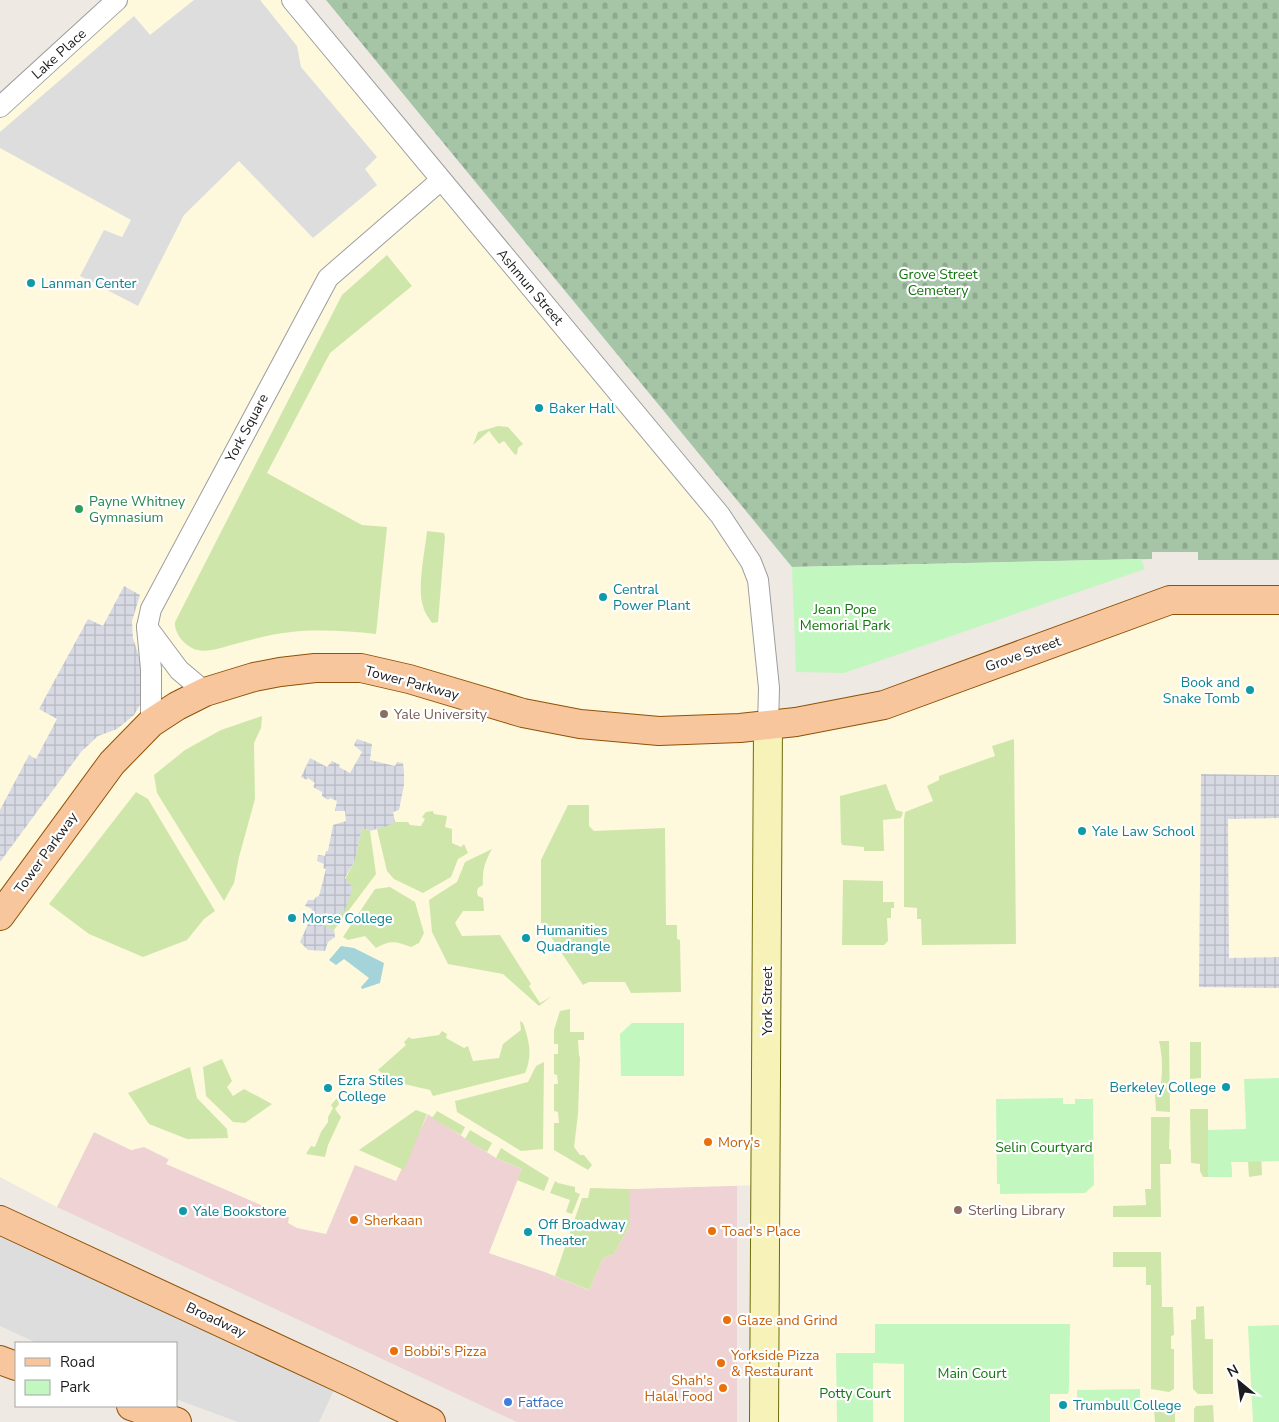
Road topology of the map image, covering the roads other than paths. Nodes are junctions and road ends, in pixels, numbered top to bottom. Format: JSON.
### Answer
{"nodes":[{"id":1,"x":117,"y":0,"type":"edge"},
{"id":2,"x":292,"y":0,"type":"edge"},
{"id":3,"x":0,"y":107,"type":"edge"},
{"id":4,"x":441,"y":180,"type":"junction"},
{"id":5,"x":758,"y":580,"type":"joint"},
{"id":6,"x":1279,"y":600,"type":"edge"},
{"id":7,"x":147,"y":627,"type":"junction"},
{"id":8,"x":205,"y":692,"type":"junction"},
{"id":9,"x":151,"y":724,"type":"junction"},
{"id":10,"x":768,"y":726,"type":"junction"},
{"id":11,"x":0,"y":916,"type":"edge"},
{"id":12,"x":0,"y":1220,"type":"edge"},
{"id":13,"x":0,"y":1360,"type":"edge"},
{"id":14,"x":15,"y":1366,"type":"edge"},
{"id":15,"x":134,"y":1407,"type":"edge"},
{"id":16,"x":177,"y":1422,"type":"edge"},
{"id":17,"x":431,"y":1422,"type":"edge"},
{"id":18,"x":764,"y":1422,"type":"edge"}],
"edges":[{"from":1,"to":3,"type":"street","name":"Lake Place"},
{"from":2,"to":4,"type":"street","name":"Ashmun Street"},
{"from":4,"to":5,"type":"street","name":"Ashmun Street"},
{"from":4,"to":7,"type":"street","name":"York Square"},
{"from":5,"to":10,"type":"street","name":"York Street"},
{"from":6,"to":10,"type":"main road","name":"Grove Street"},
{"from":7,"to":8,"type":"street"},
{"from":7,"to":9,"type":"street","name":"York Square"},
{"from":8,"to":9,"type":"main road","name":"Tower Parkway"},
{"from":8,"to":10,"type":"main road","name":"Tower Parkway"},
{"from":9,"to":11,"type":"main road","name":"Tower Parkway"},
{"from":10,"to":18,"type":"main road","name":"York Street"},
{"from":12,"to":17,"type":"main road","name":"Broadway"},
{"from":13,"to":14,"type":"main road"},
{"from":15,"to":16,"type":"main road"}]}
